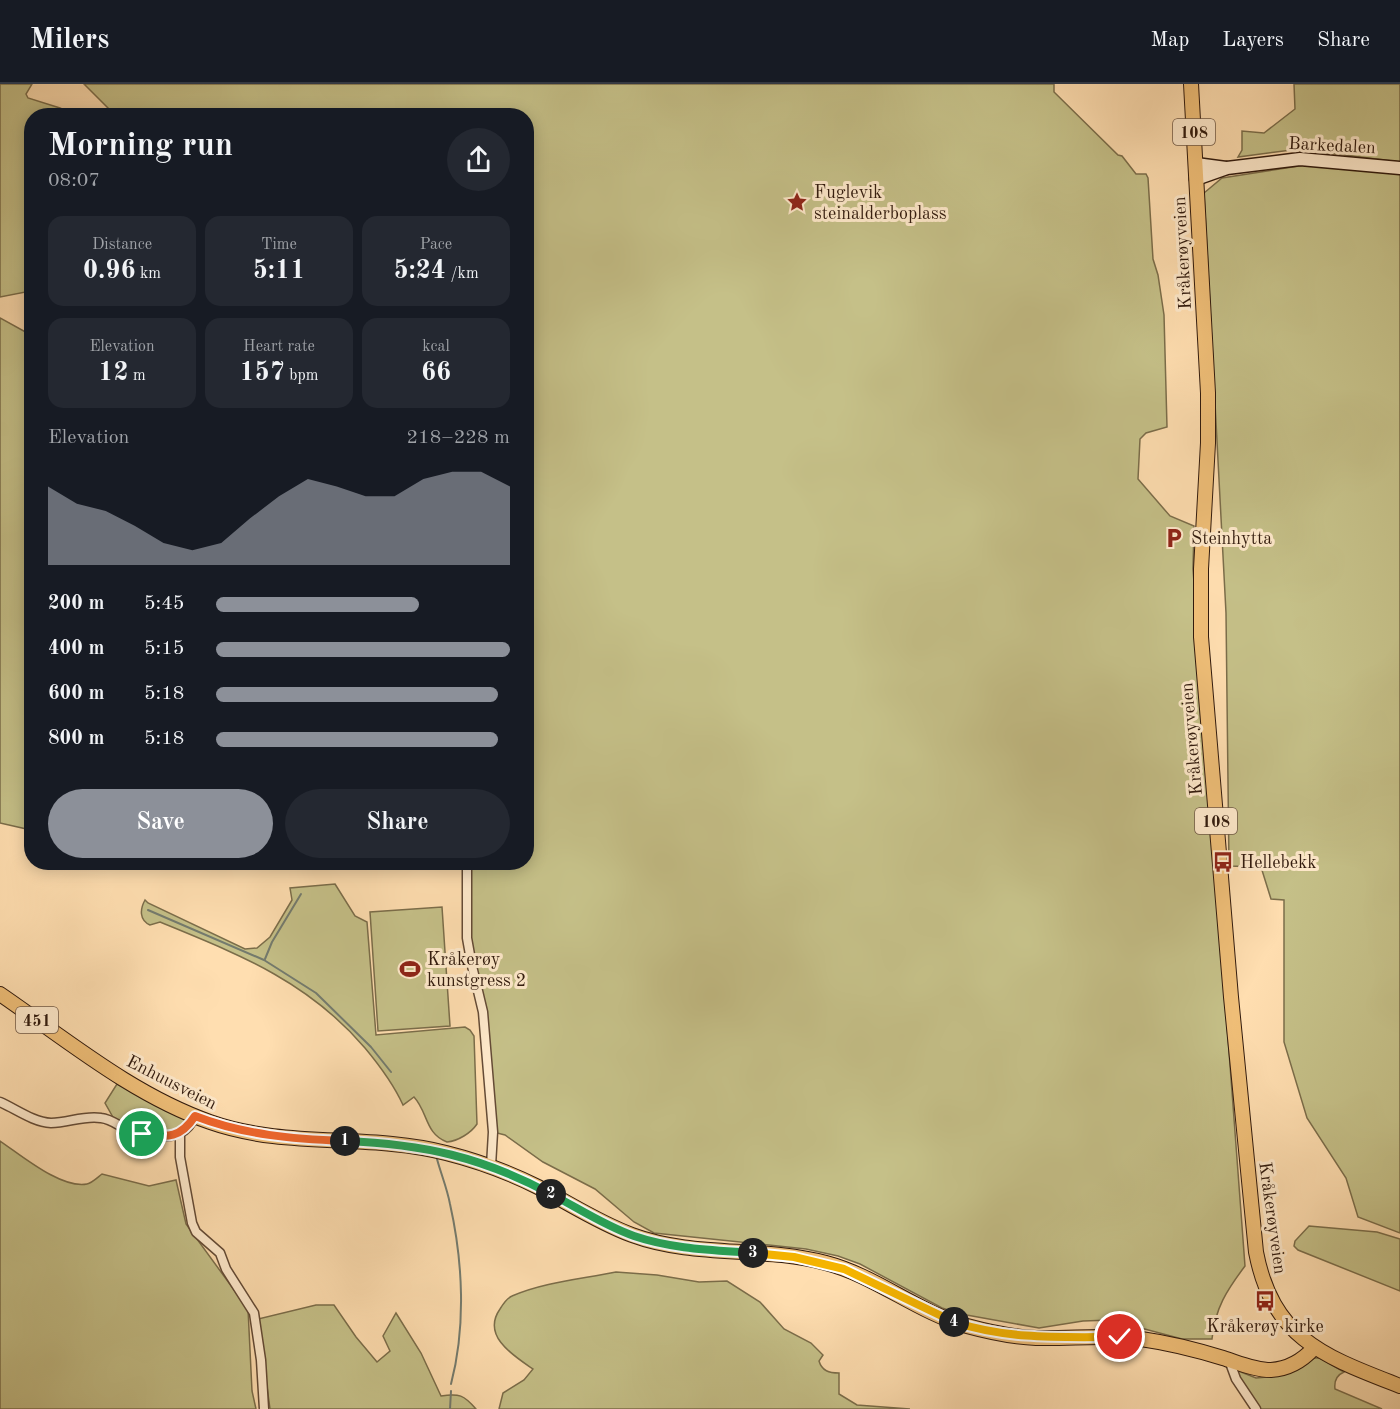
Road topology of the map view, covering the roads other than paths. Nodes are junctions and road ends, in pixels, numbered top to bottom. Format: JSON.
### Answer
{"nodes":[{"id":1,"x":1191,"y":84,"type":"edge"},
{"id":2,"x":1196,"y":165,"type":"junction"},
{"id":3,"x":1227,"y":168,"type":"junction"},
{"id":4,"x":1400,"y":168,"type":"edge"},
{"id":5,"x":1196,"y":179,"type":"junction"},
{"id":6,"x":467,"y":870,"type":"edge"},
{"id":7,"x":0,"y":994,"type":"edge"},
{"id":8,"x":0,"y":1102,"type":"edge"},
{"id":9,"x":195,"y":1116,"type":"junction"},
{"id":10,"x":180,"y":1133,"type":"junction"},
{"id":11,"x":491,"y":1166,"type":"junction"},
{"id":12,"x":1309,"y":1345,"type":"junction"},
{"id":13,"x":1229,"y":1360,"type":"junction"},
{"id":14,"x":1400,"y":1386,"type":"edge"},
{"id":15,"x":264,"y":1409,"type":"edge"},
{"id":16,"x":1256,"y":1409,"type":"edge"}],
"edges":[{"from":1,"to":2,"type":"main road","name":"Kråkerøyveien","number":"108"},
{"from":2,"to":3,"type":"main road","name":"Barkedalen"},
{"from":2,"to":5,"type":"main road","name":"Kråkerøyveien","number":"108"},
{"from":3,"to":4,"type":"main road","name":"Barkedalen"},
{"from":3,"to":5,"type":"main road","name":"Barkedalen"},
{"from":5,"to":12,"type":"main road","name":"Kråkerøyveien","number":"108"},
{"from":6,"to":11,"type":"street"},
{"from":7,"to":9,"type":"main road","name":"Enhuusveien","number":"451"},
{"from":8,"to":10,"type":"street"},
{"from":9,"to":10,"type":"street"},
{"from":9,"to":11,"type":"main road","name":"Enhuusveien","number":"451"},
{"from":10,"to":15,"type":"street"},
{"from":11,"to":13,"type":"main road","name":"Enhuusveien","number":"451"},
{"from":12,"to":13,"type":"main road","name":"Enhuusveien","number":"451"},
{"from":12,"to":14,"type":"main road","name":"Kråkerøyveien","number":"108"},
{"from":13,"to":16,"type":"street"}]}
